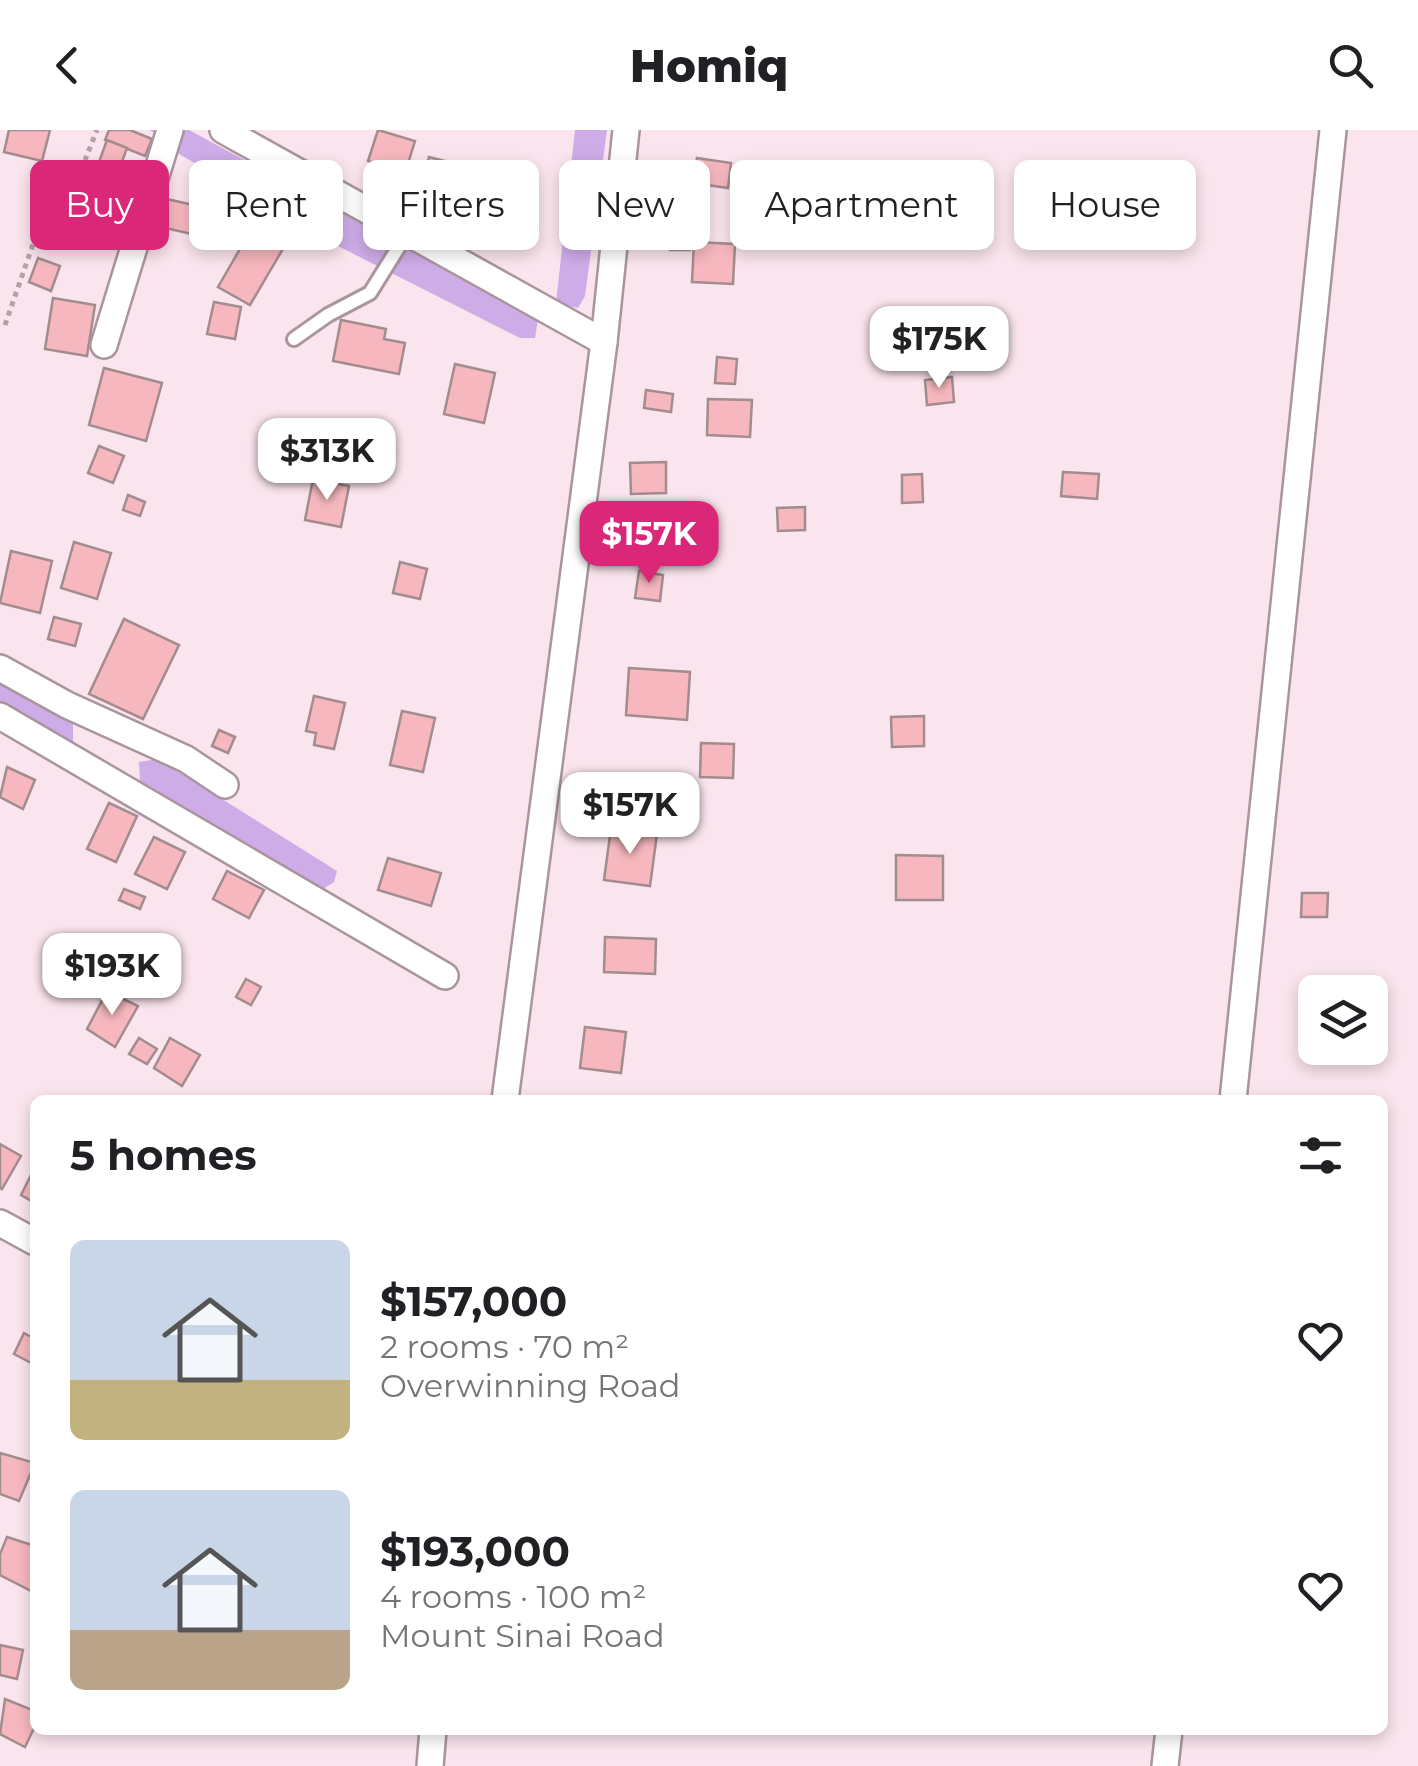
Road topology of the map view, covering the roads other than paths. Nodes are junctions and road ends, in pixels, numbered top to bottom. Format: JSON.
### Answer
{"nodes":[{"id":1,"x":170,"y":130,"type":"edge"},
{"id":2,"x":223,"y":130,"type":"edge"},
{"id":3,"x":626,"y":130,"type":"edge"},
{"id":4,"x":1332,"y":130,"type":"edge"},
{"id":5,"x":363,"y":212,"type":"edge"},
{"id":6,"x":397,"y":250,"type":"edge"},
{"id":7,"x":430,"y":250,"type":"edge"},
{"id":8,"x":294,"y":339,"type":"dead end"},
{"id":9,"x":604,"y":342,"type":"junction"},
{"id":10,"x":104,"y":345,"type":"dead end"},
{"id":11,"x":0,"y":668,"type":"edge"},
{"id":12,"x":0,"y":716,"type":"edge"},
{"id":13,"x":225,"y":785,"type":"dead end"},
{"id":14,"x":445,"y":976,"type":"dead end"},
{"id":15,"x":506,"y":1095,"type":"edge"},
{"id":16,"x":1234,"y":1095,"type":"edge"},
{"id":17,"x":0,"y":1223,"type":"edge"},
{"id":18,"x":30,"y":1239,"type":"edge"},
{"id":19,"x":433,"y":1735,"type":"edge"},
{"id":20,"x":1168,"y":1735,"type":"edge"},
{"id":21,"x":430,"y":1766,"type":"edge"},
{"id":22,"x":1165,"y":1766,"type":"edge"}],
"edges":[{"from":1,"to":10,"type":"street"},
{"from":2,"to":5,"type":"street"},
{"from":3,"to":9,"type":"street"},
{"from":4,"to":16,"type":"street"},
{"from":6,"to":8,"type":"lane"},
{"from":7,"to":9,"type":"street"},
{"from":9,"to":15,"type":"street"},
{"from":11,"to":13,"type":"street"},
{"from":12,"to":14,"type":"street"},
{"from":17,"to":18,"type":"street"},
{"from":19,"to":21,"type":"street"},
{"from":20,"to":22,"type":"street"}]}
